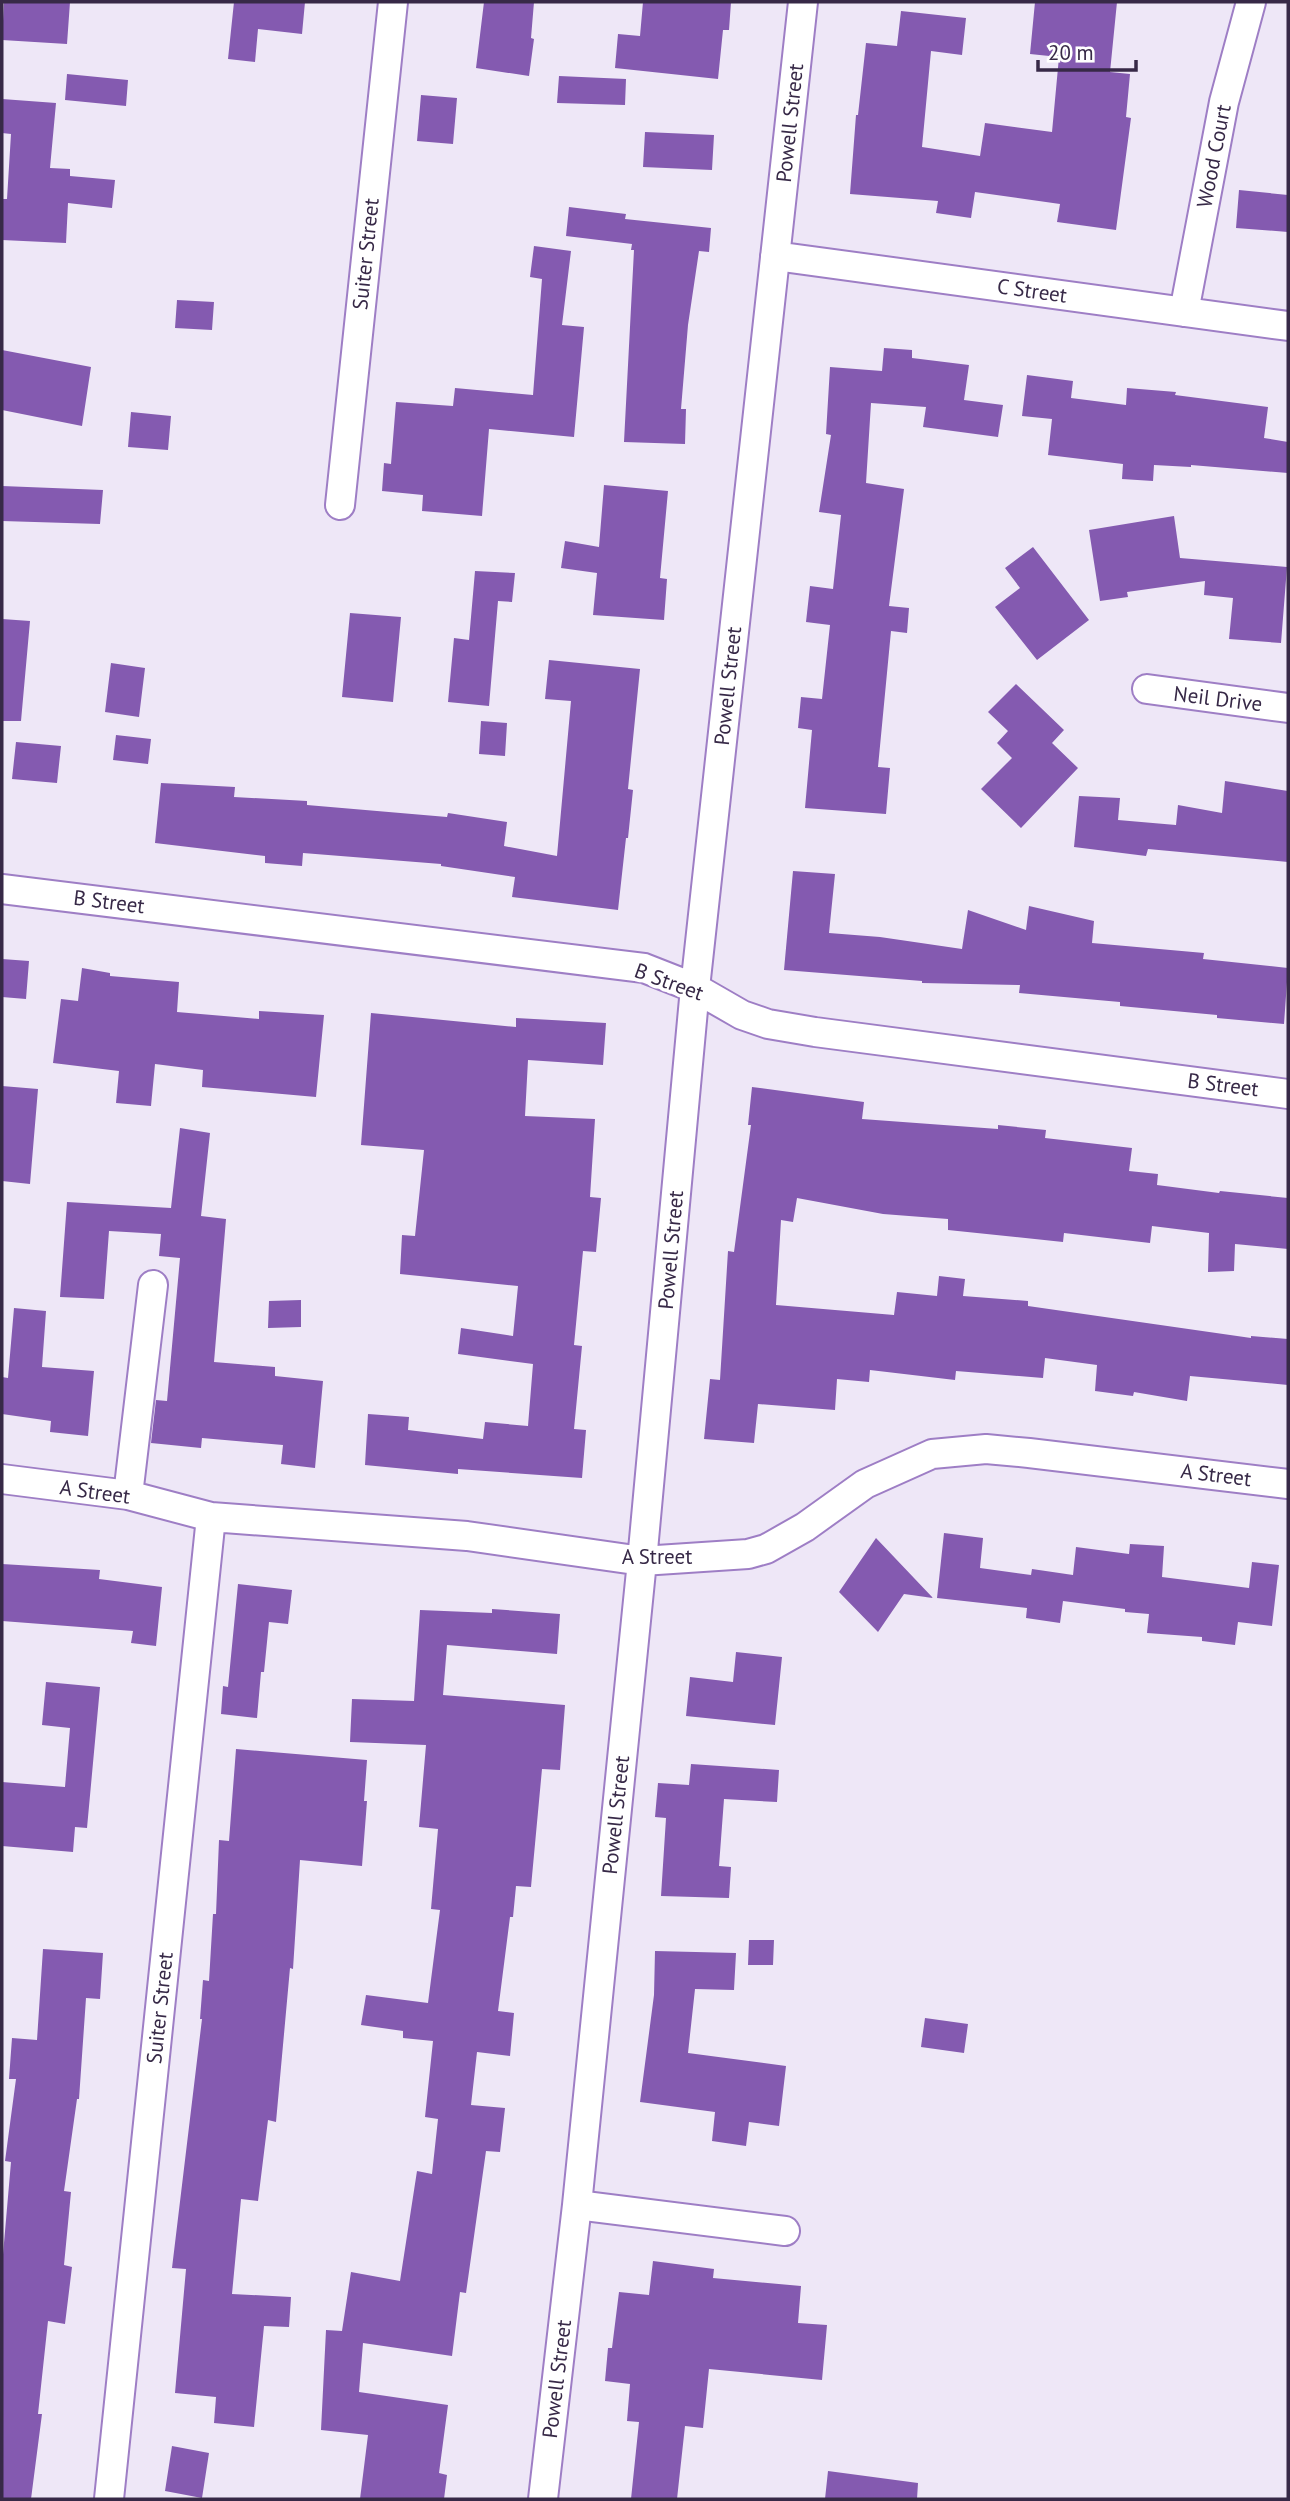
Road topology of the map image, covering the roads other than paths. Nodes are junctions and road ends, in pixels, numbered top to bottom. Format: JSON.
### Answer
{"nodes":[{"id":1,"x":393,"y":2,"type":"edge"},
{"id":2,"x":803,"y":2,"type":"edge"},
{"id":3,"x":1251,"y":2,"type":"edge"},
{"id":4,"x":775,"y":256,"type":"junction"},
{"id":5,"x":1184,"y":312,"type":"junction"},
{"id":6,"x":1288,"y":326,"type":"edge"},
{"id":7,"x":340,"y":505,"type":"dead end"},
{"id":8,"x":1147,"y":689,"type":"dead end"},
{"id":9,"x":1288,"y":708,"type":"edge"},
{"id":10,"x":2,"y":889,"type":"edge"},
{"id":11,"x":695,"y":988,"type":"junction"},
{"id":12,"x":1288,"y":1094,"type":"edge"},
{"id":13,"x":153,"y":1285,"type":"dead end"},
{"id":14,"x":2,"y":1479,"type":"edge"},
{"id":15,"x":1288,"y":1484,"type":"edge"},
{"id":16,"x":128,"y":1495,"type":"junction"},
{"id":17,"x":211,"y":1517,"type":"junction"},
{"id":18,"x":642,"y":1561,"type":"junction"},
{"id":19,"x":577,"y":2205,"type":"junction"},
{"id":20,"x":785,"y":2231,"type":"dead end"},
{"id":21,"x":109,"y":2499,"type":"edge"},
{"id":22,"x":543,"y":2499,"type":"edge"}],
"edges":[{"from":1,"to":7,"type":"street","name":"Suiter Street"},
{"from":2,"to":4,"type":"street","name":"Powell Street"},
{"from":3,"to":5,"type":"street","name":"Wood Court"},
{"from":4,"to":5,"type":"street","name":"C Street"},
{"from":4,"to":11,"type":"street","name":"Powell Street"},
{"from":5,"to":6,"type":"street","name":"C Street"},
{"from":8,"to":9,"type":"street","name":"Neil Drive"},
{"from":10,"to":11,"type":"street","name":"B Street"},
{"from":11,"to":12,"type":"street","name":"B Street"},
{"from":11,"to":18,"type":"street","name":"Powell Street"},
{"from":13,"to":16,"type":"street"},
{"from":14,"to":16,"type":"street","name":"A Street"},
{"from":15,"to":18,"type":"street","name":"A Street"},
{"from":16,"to":17,"type":"street","name":"A Street"},
{"from":17,"to":18,"type":"street","name":"A Street"},
{"from":17,"to":21,"type":"street","name":"Suiter Street"},
{"from":18,"to":19,"type":"street","name":"Powell Street"},
{"from":19,"to":20,"type":"street"},
{"from":19,"to":22,"type":"street","name":"Powell Street"}]}
